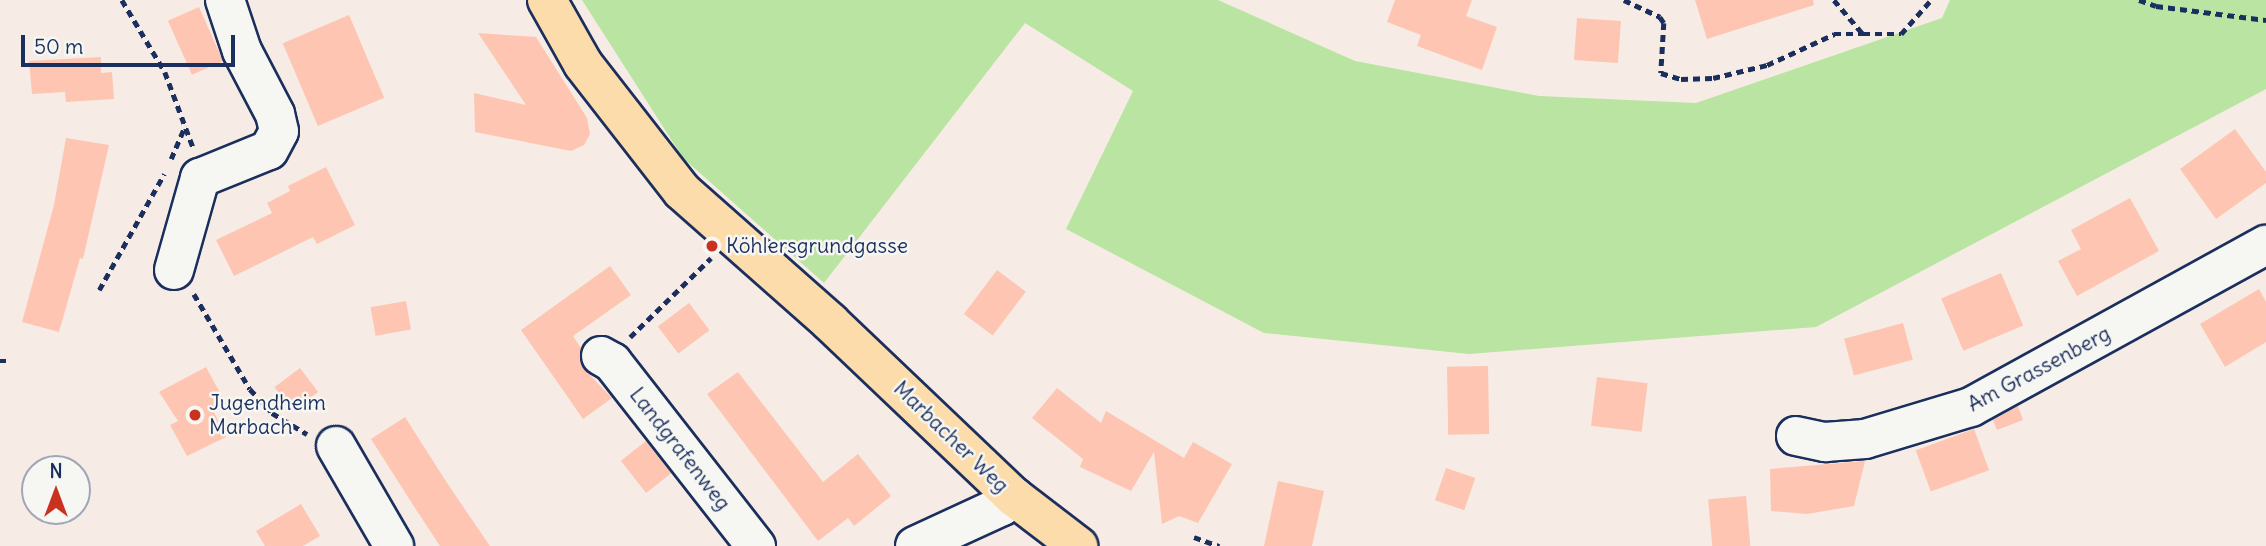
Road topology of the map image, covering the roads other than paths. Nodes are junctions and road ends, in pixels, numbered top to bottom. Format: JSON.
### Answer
{"nodes":[{"id":1,"x":225,"y":0,"type":"edge"},
{"id":2,"x":547,"y":0,"type":"edge"},
{"id":3,"x":2266,"y":245,"type":"edge"},
{"id":4,"x":174,"y":270,"type":"dead end"},
{"id":5,"x":612,"y":350,"type":"road end"},
{"id":6,"x":1796,"y":436,"type":"dead end"},
{"id":7,"x":336,"y":446,"type":"dead end"},
{"id":8,"x":1014,"y":497,"type":"junction"},
{"id":9,"x":394,"y":546,"type":"edge"},
{"id":10,"x":756,"y":546,"type":"edge"},
{"id":11,"x":915,"y":546,"type":"edge"},
{"id":12,"x":1078,"y":546,"type":"edge"}],
"edges":[{"from":1,"to":4,"type":"street"},
{"from":2,"to":8,"type":"main road","name":"Marbacher Weg"},
{"from":3,"to":6,"type":"street","name":"Am Grassenberg"},
{"from":5,"to":10,"type":"street","name":"Landgrafenweg"},
{"from":7,"to":9,"type":"street"},
{"from":8,"to":11,"type":"street"},
{"from":8,"to":12,"type":"main road","name":"Marbacher Weg"}]}
